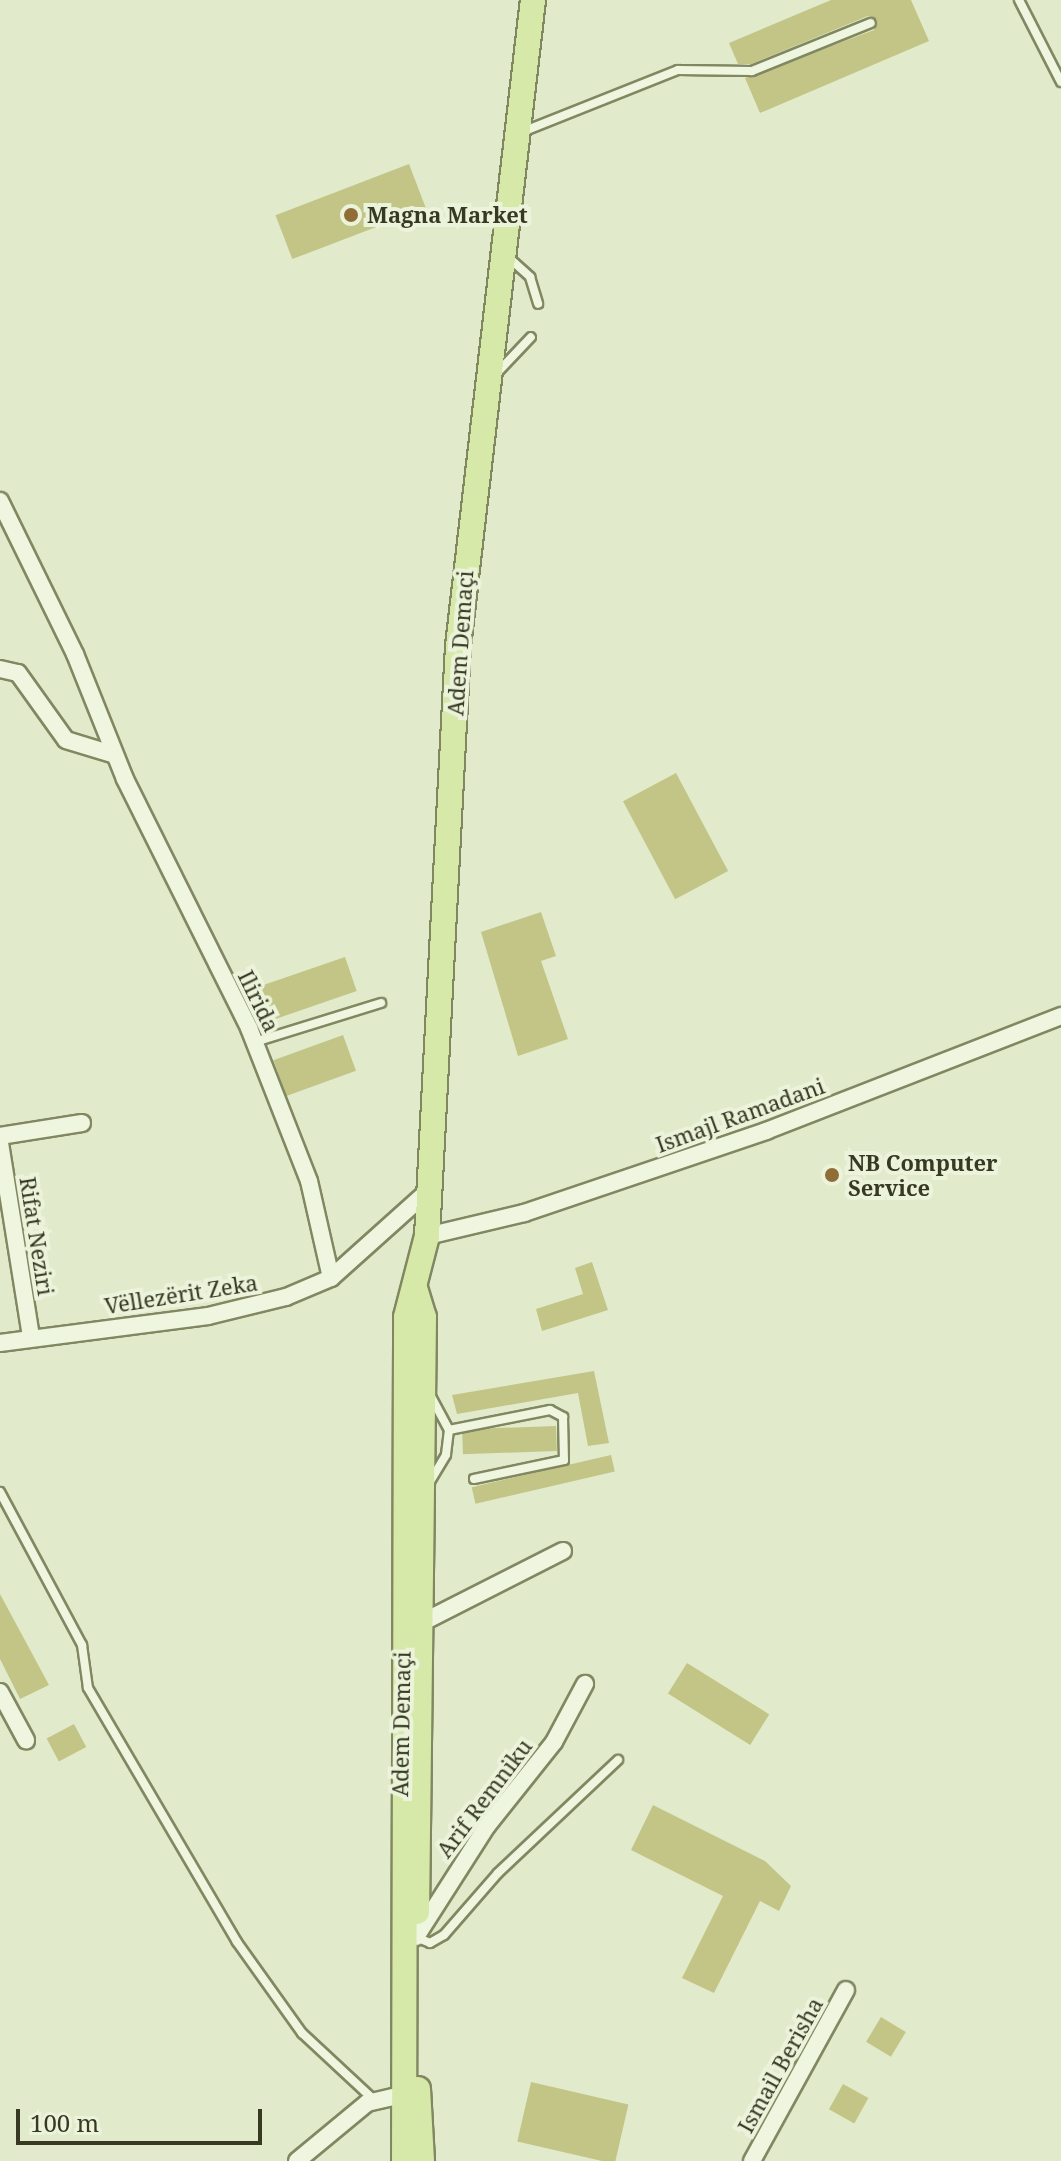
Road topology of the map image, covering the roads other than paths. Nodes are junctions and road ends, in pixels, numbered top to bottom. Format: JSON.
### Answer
{"nodes":[{"id":1,"x":533,"y":0,"type":"edge"},
{"id":2,"x":1019,"y":0,"type":"edge"},
{"id":3,"x":871,"y":23,"type":"dead end"},
{"id":4,"x":1061,"y":82,"type":"edge"},
{"id":5,"x":514,"y":135,"type":"junction"},
{"id":6,"x":500,"y":249,"type":"junction"},
{"id":7,"x":538,"y":304,"type":"dead end"},
{"id":8,"x":531,"y":337,"type":"dead end"},
{"id":9,"x":485,"y":382,"type":"junction"},
{"id":10,"x":0,"y":501,"type":"edge"},
{"id":11,"x":0,"y":669,"type":"edge"},
{"id":12,"x":115,"y":755,"type":"junction"},
{"id":13,"x":381,"y":1003,"type":"dead end"},
{"id":14,"x":1061,"y":1016,"type":"edge"},
{"id":15,"x":255,"y":1042,"type":"junction"},
{"id":16,"x":82,"y":1123,"type":"dead end"},
{"id":17,"x":0,"y":1136,"type":"edge"},
{"id":18,"x":0,"y":1143,"type":"edge"},
{"id":19,"x":428,"y":1191,"type":"junction"},
{"id":20,"x":427,"y":1236,"type":"junction"},
{"id":21,"x":331,"y":1278,"type":"junction"},
{"id":22,"x":415,"y":1288,"type":"junction"},
{"id":23,"x":31,"y":1337,"type":"junction"},
{"id":24,"x":0,"y":1343,"type":"edge"},
{"id":25,"x":424,"y":1386,"type":"junction"},
{"id":26,"x":449,"y":1430,"type":"junction"},
{"id":27,"x":474,"y":1479,"type":"dead end"},
{"id":28,"x":424,"y":1490,"type":"junction"},
{"id":29,"x":0,"y":1492,"type":"edge"},
{"id":30,"x":563,"y":1551,"type":"dead end"},
{"id":31,"x":423,"y":1622,"type":"junction"},
{"id":32,"x":585,"y":1684,"type":"dead end"},
{"id":33,"x":0,"y":1692,"type":"edge"},
{"id":34,"x":26,"y":1740,"type":"dead end"},
{"id":35,"x":618,"y":1760,"type":"dead end"},
{"id":36,"x":416,"y":1937,"type":"junction"},
{"id":37,"x":846,"y":1990,"type":"dead end"},
{"id":38,"x":402,"y":2095,"type":"junction"},
{"id":39,"x":374,"y":2100,"type":"junction"},
{"id":40,"x":297,"y":2161,"type":"edge"},
{"id":41,"x":404,"y":2161,"type":"edge"},
{"id":42,"x":422,"y":2161,"type":"edge"},
{"id":43,"x":752,"y":2161,"type":"edge"}],
"edges":[{"from":1,"to":5,"type":"main road","name":"Adem Demaçi"},
{"from":2,"to":4,"type":"lane"},
{"from":3,"to":5,"type":"lane"},
{"from":5,"to":6,"type":"main road","name":"Adem Demaçi"},
{"from":6,"to":7,"type":"lane"},
{"from":6,"to":9,"type":"main road","name":"Adem Demaçi"},
{"from":8,"to":9,"type":"lane"},
{"from":9,"to":19,"type":"main road","name":"Adem Demaçi"},
{"from":10,"to":12,"type":"street","name":"Ilirida"},
{"from":11,"to":12,"type":"street"},
{"from":12,"to":15,"type":"street","name":"Ilirida"},
{"from":13,"to":15,"type":"lane"},
{"from":14,"to":20,"type":"street","name":"Ismajl Ramadani"},
{"from":15,"to":21,"type":"street","name":"Ilirida"},
{"from":16,"to":17,"type":"street"},
{"from":18,"to":23,"type":"street","name":"Rifat Neziri"},
{"from":19,"to":20,"type":"main road","name":"Adem Demaçi"},
{"from":19,"to":21,"type":"street","name":"Vëllezërit Zeka"},
{"from":20,"to":22,"type":"main road","name":"Adem Demaçi"},
{"from":21,"to":23,"type":"street","name":"Vëllezërit Zeka"},
{"from":22,"to":25,"type":"main road","name":"Adem Demaçi"},
{"from":22,"to":38,"type":"main road","name":"Adem Demaçi"},
{"from":23,"to":24,"type":"street","name":"Vëllezërit Zeka"},
{"from":25,"to":26,"type":"lane"},
{"from":25,"to":28,"type":"main road","name":"Adem Demaçi"},
{"from":26,"to":27,"type":"lane"},
{"from":26,"to":28,"type":"lane"},
{"from":28,"to":31,"type":"main road","name":"Adem Demaçi"},
{"from":29,"to":39,"type":"lane"},
{"from":30,"to":31,"type":"street"},
{"from":31,"to":36,"type":"main road","name":"Adem Demaçi"},
{"from":32,"to":36,"type":"street","name":"Arif Remniku"},
{"from":33,"to":34,"type":"street"},
{"from":35,"to":36,"type":"lane"},
{"from":36,"to":42,"type":"main road","name":"Adem Demaçi"},
{"from":37,"to":43,"type":"street","name":"Ismail Berisha"},
{"from":38,"to":39,"type":"street"},
{"from":38,"to":41,"type":"main road","name":"Adem Demaçi"},
{"from":39,"to":40,"type":"street"}]}
